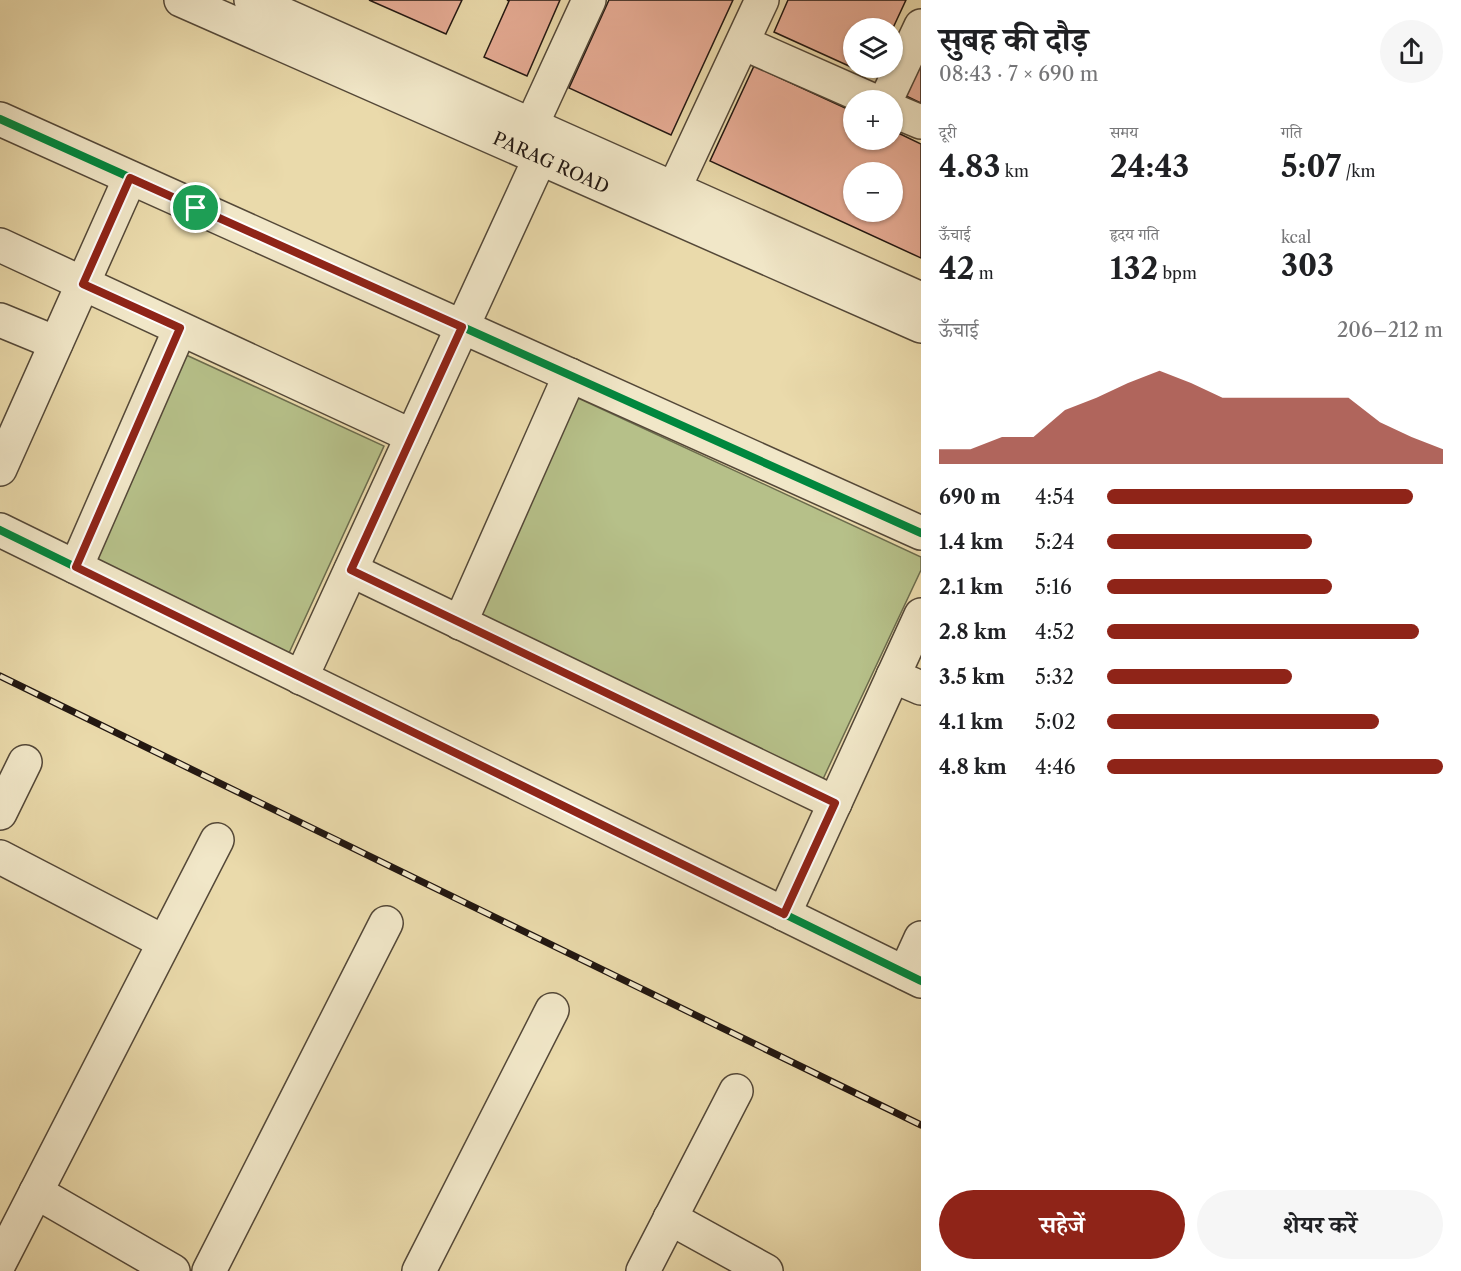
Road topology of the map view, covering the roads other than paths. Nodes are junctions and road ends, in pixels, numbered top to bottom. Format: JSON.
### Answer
{"nodes":[{"id":1,"x":181,"y":0,"type":"edge"},
{"id":2,"x":251,"y":0,"type":"edge"},
{"id":3,"x":589,"y":0,"type":"edge"},
{"id":4,"x":762,"y":0,"type":"edge"},
{"id":5,"x":921,"y":26,"type":"edge"},
{"id":6,"x":743,"y":43,"type":"junction"},
{"id":7,"x":849,"y":90,"type":"edge"},
{"id":8,"x":891,"y":90,"type":"edge"},
{"id":9,"x":903,"y":115,"type":"edge"},
{"id":10,"x":0,"y":119,"type":"edge"},
{"id":11,"x":921,"y":122,"type":"edge"},
{"id":12,"x":532,"y":124,"type":"junction"},
{"id":13,"x":540,"y":158,"type":"junction"},
{"id":14,"x":130,"y":178,"type":"junction"},
{"id":15,"x":669,"y":200,"type":"junction"},
{"id":16,"x":0,"y":245,"type":"edge"},
{"id":17,"x":83,"y":284,"type":"junction"},
{"id":18,"x":921,"y":299,"type":"edge"},
{"id":19,"x":0,"y":320,"type":"edge"},
{"id":20,"x":921,"y":326,"type":"edge"},
{"id":21,"x":462,"y":327,"type":"junction"},
{"id":22,"x":180,"y":328,"type":"junction"},
{"id":23,"x":56,"y":343,"type":"junction"},
{"id":24,"x":570,"y":375,"type":"junction"},
{"id":25,"x":412,"y":436,"type":"junction"},
{"id":26,"x":4,"y":449,"type":"edge"},
{"id":27,"x":0,"y":530,"type":"edge"},
{"id":28,"x":921,"y":533,"type":"edge"},
{"id":29,"x":76,"y":567,"type":"junction"},
{"id":30,"x":351,"y":570,"type":"junction"},
{"id":31,"x":921,"y":615,"type":"edge"},
{"id":32,"x":460,"y":623,"type":"junction"},
{"id":33,"x":301,"y":678,"type":"junction"},
{"id":34,"x":907,"y":682,"type":"edge"},
{"id":35,"x":25,"y":762,"type":"dead end"},
{"id":36,"x":835,"y":803,"type":"junction"},
{"id":37,"x":0,"y":813,"type":"edge"},
{"id":38,"x":218,"y":840,"type":"dead end"},
{"id":39,"x":0,"y":857,"type":"edge"},
{"id":40,"x":784,"y":914,"type":"junction"},
{"id":41,"x":386,"y":923,"type":"dead end"},
{"id":42,"x":921,"y":938,"type":"edge"},
{"id":43,"x":164,"y":942,"type":"junction"},
{"id":44,"x":913,"y":977,"type":"edge"},
{"id":45,"x":552,"y":1010,"type":"dead end"},
{"id":46,"x":736,"y":1091,"type":"dead end"},
{"id":47,"x":36,"y":1192,"type":"junction"},
{"id":48,"x":670,"y":1218,"type":"junction"},
{"id":49,"x":0,"y":1262,"type":"edge"},
{"id":50,"x":173,"y":1271,"type":"edge"},
{"id":51,"x":208,"y":1271,"type":"edge"},
{"id":52,"x":419,"y":1271,"type":"edge"},
{"id":53,"x":643,"y":1271,"type":"edge"},
{"id":54,"x":766,"y":1271,"type":"edge"}],
"edges":[{"from":1,"to":13,"type":"street","name":"PARAG ROAD"},
{"from":2,"to":12,"type":"street","name":"PARAG ROAD"},
{"from":3,"to":12,"type":"street"},
{"from":4,"to":6,"type":"street"},
{"from":5,"to":8,"type":"street"},
{"from":6,"to":7,"type":"street"},
{"from":6,"to":15,"type":"street"},
{"from":9,"to":11,"type":"street"},
{"from":10,"to":14,"type":"street"},
{"from":12,"to":15,"type":"street","name":"PARAG ROAD"},
{"from":13,"to":15,"type":"street","name":"PARAG ROAD"},
{"from":13,"to":21,"type":"street"},
{"from":14,"to":17,"type":"street"},
{"from":14,"to":21,"type":"street"},
{"from":15,"to":18,"type":"street","name":"PARAG ROAD"},
{"from":15,"to":20,"type":"street","name":"PARAG ROAD"},
{"from":16,"to":17,"type":"street"},
{"from":17,"to":22,"type":"street"},
{"from":17,"to":23,"type":"street"},
{"from":19,"to":23,"type":"street"},
{"from":21,"to":24,"type":"street"},
{"from":21,"to":25,"type":"street"},
{"from":22,"to":25,"type":"street"},
{"from":22,"to":29,"type":"street"},
{"from":23,"to":26,"type":"street"},
{"from":24,"to":28,"type":"street"},
{"from":24,"to":32,"type":"street"},
{"from":25,"to":30,"type":"street"},
{"from":27,"to":29,"type":"street"},
{"from":29,"to":33,"type":"street"},
{"from":30,"to":32,"type":"street"},
{"from":30,"to":33,"type":"street"},
{"from":31,"to":34,"type":"street"},
{"from":32,"to":36,"type":"street"},
{"from":33,"to":40,"type":"street"},
{"from":34,"to":36,"type":"street"},
{"from":35,"to":37,"type":"street"},
{"from":36,"to":40,"type":"street"},
{"from":38,"to":43,"type":"street"},
{"from":39,"to":43,"type":"street"},
{"from":40,"to":44,"type":"street"},
{"from":41,"to":51,"type":"street"},
{"from":42,"to":44,"type":"street"},
{"from":43,"to":47,"type":"street"},
{"from":45,"to":52,"type":"street"},
{"from":46,"to":48,"type":"street"},
{"from":47,"to":49,"type":"street"},
{"from":47,"to":50,"type":"street"},
{"from":48,"to":53,"type":"street"},
{"from":48,"to":54,"type":"street"}]}
